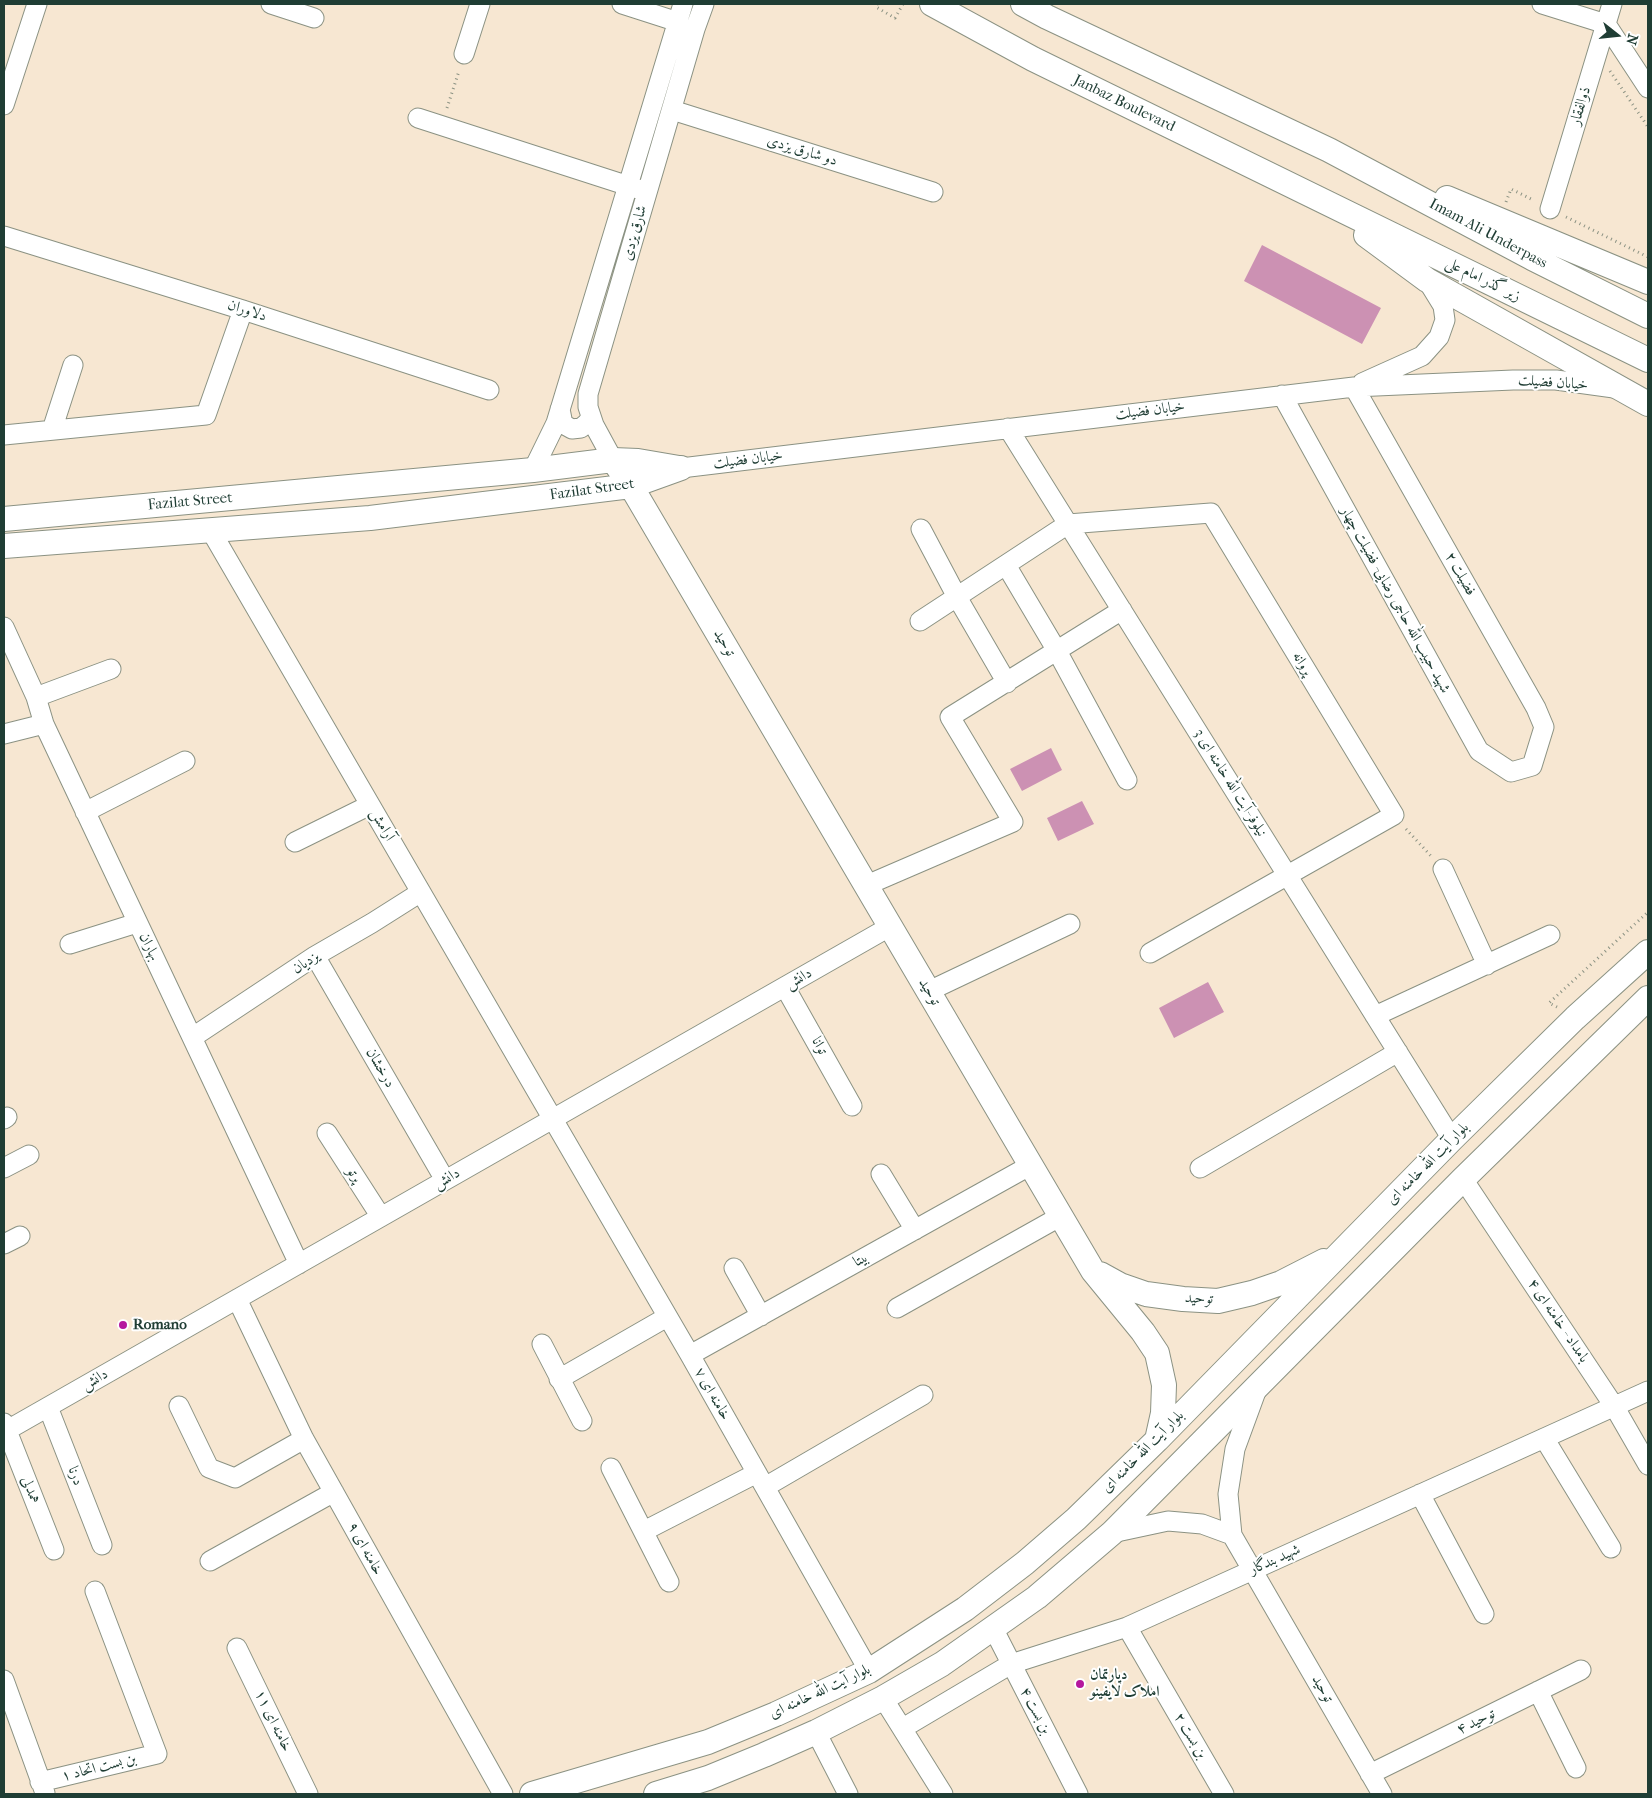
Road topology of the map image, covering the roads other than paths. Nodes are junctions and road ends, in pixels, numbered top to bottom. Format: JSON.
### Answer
{"nodes":[{"id":1,"x":36,"y":4,"type":"edge"},
{"id":2,"x":271,"y":4,"type":"edge"},
{"id":3,"x":480,"y":4,"type":"edge"},
{"id":4,"x":622,"y":4,"type":"edge"},
{"id":5,"x":683,"y":4,"type":"edge"},
{"id":6,"x":704,"y":4,"type":"edge"},
{"id":7,"x":932,"y":4,"type":"edge"},
{"id":8,"x":1023,"y":4,"type":"edge"},
{"id":9,"x":1542,"y":4,"type":"edge"},
{"id":10,"x":1612,"y":4,"type":"edge"},
{"id":11,"x":314,"y":18,"type":"dead end"},
{"id":12,"x":678,"y":22,"type":"junction"},
{"id":13,"x":1606,"y":24,"type":"junction"},
{"id":14,"x":464,"y":54,"type":"road end"},
{"id":15,"x":1648,"y":88,"type":"edge"},
{"id":16,"x":4,"y":101,"type":"edge"},
{"id":17,"x":672,"y":110,"type":"junction"},
{"id":18,"x":418,"y":118,"type":"dead end"},
{"id":19,"x":1329,"y":150,"type":"junction"},
{"id":20,"x":628,"y":186,"type":"junction"},
{"id":21,"x":647,"y":192,"type":"junction"},
{"id":22,"x":933,"y":192,"type":"dead end"},
{"id":23,"x":1319,"y":199,"type":"junction"},
{"id":24,"x":1550,"y":209,"type":"dead end"},
{"id":25,"x":4,"y":236,"type":"edge"},
{"id":26,"x":1427,"y":280,"type":"junction"},
{"id":27,"x":1648,"y":282,"type":"edge"},
{"id":28,"x":243,"y":310,"type":"junction"},
{"id":29,"x":1648,"y":316,"type":"edge"},
{"id":30,"x":1648,"y":360,"type":"edge"},
{"id":31,"x":73,"y":365,"type":"dead end"},
{"id":32,"x":1354,"y":387,"type":"junction"},
{"id":33,"x":1620,"y":389,"type":"junction"},
{"id":34,"x":489,"y":390,"type":"dead end"},
{"id":35,"x":1282,"y":395,"type":"junction"},
{"id":36,"x":1648,"y":404,"type":"edge"},
{"id":37,"x":560,"y":409,"type":"junction"},
{"id":38,"x":592,"y":417,"type":"junction"},
{"id":39,"x":1008,"y":428,"type":"junction"},
{"id":40,"x":52,"y":430,"type":"junction"},
{"id":41,"x":4,"y":435,"type":"edge"},
{"id":42,"x":613,"y":460,"type":"junction"},
{"id":43,"x":680,"y":468,"type":"junction"},
{"id":44,"x":533,"y":470,"type":"junction"},
{"id":45,"x":631,"y":486,"type":"junction"},
{"id":46,"x":4,"y":519,"type":"edge"},
{"id":47,"x":1068,"y":524,"type":"junction"},
{"id":48,"x":921,"y":529,"type":"dead end"},
{"id":49,"x":211,"y":531,"type":"junction"},
{"id":50,"x":4,"y":546,"type":"edge"},
{"id":51,"x":1006,"y":565,"type":"junction"},
{"id":52,"x":957,"y":597,"type":"junction"},
{"id":53,"x":1122,"y":610,"type":"junction"},
{"id":54,"x":920,"y":621,"type":"dead end"},
{"id":55,"x":4,"y":628,"type":"edge"},
{"id":56,"x":1057,"y":651,"type":"junction"},
{"id":57,"x":111,"y":669,"type":"dead end"},
{"id":58,"x":1007,"y":683,"type":"junction"},
{"id":59,"x":36,"y":697,"type":"junction"},
{"id":60,"x":44,"y":724,"type":"junction"},
{"id":61,"x":4,"y":734,"type":"edge"},
{"id":62,"x":185,"y":761,"type":"dead end"},
{"id":63,"x":1532,"y":766,"type":"joint"},
{"id":64,"x":1127,"y":780,"type":"dead end"},
{"id":65,"x":370,"y":805,"type":"junction"},
{"id":66,"x":85,"y":812,"type":"junction"},
{"id":67,"x":295,"y":842,"type":"dead end"},
{"id":68,"x":1443,"y":869,"type":"road end"},
{"id":69,"x":1288,"y":876,"type":"junction"},
{"id":70,"x":867,"y":886,"type":"junction"},
{"id":71,"x":421,"y":892,"type":"junction"},
{"id":72,"x":138,"y":924,"type":"junction"},
{"id":73,"x":1070,"y":924,"type":"dead end"},
{"id":74,"x":890,"y":926,"type":"junction"},
{"id":75,"x":1550,"y":935,"type":"dead end"},
{"id":76,"x":70,"y":944,"type":"dead end"},
{"id":77,"x":1648,"y":952,"type":"edge"},
{"id":78,"x":1150,"y":953,"type":"dead end"},
{"id":79,"x":315,"y":956,"type":"junction"},
{"id":80,"x":1487,"y":965,"type":"junction"},
{"id":81,"x":785,"y":987,"type":"junction"},
{"id":82,"x":929,"y":991,"type":"junction"},
{"id":83,"x":1648,"y":998,"type":"edge"},
{"id":84,"x":1375,"y":1016,"type":"junction"},
{"id":85,"x":193,"y":1037,"type":"junction"},
{"id":86,"x":1398,"y":1052,"type":"junction"},
{"id":87,"x":852,"y":1106,"type":"dead end"},
{"id":88,"x":552,"y":1120,"type":"junction"},
{"id":89,"x":327,"y":1133,"type":"dead end"},
{"id":90,"x":1452,"y":1139,"type":"junction"},
{"id":91,"x":29,"y":1155,"type":"dead end"},
{"id":92,"x":1031,"y":1165,"type":"junction"},
{"id":93,"x":4,"y":1168,"type":"edge"},
{"id":94,"x":1200,"y":1168,"type":"dead end"},
{"id":95,"x":881,"y":1174,"type":"dead end"},
{"id":96,"x":1463,"y":1179,"type":"junction"},
{"id":97,"x":445,"y":1180,"type":"junction"},
{"id":98,"x":1061,"y":1216,"type":"junction"},
{"id":99,"x":381,"y":1217,"type":"junction"},
{"id":100,"x":915,"y":1230,"type":"junction"},
{"id":101,"x":1341,"y":1252,"type":"junction"},
{"id":102,"x":299,"y":1264,"type":"junction"},
{"id":103,"x":734,"y":1268,"type":"dead end"},
{"id":104,"x":1094,"y":1271,"type":"junction"},
{"id":105,"x":236,"y":1299,"type":"junction"},
{"id":106,"x":896,"y":1308,"type":"dead end"},
{"id":107,"x":761,"y":1316,"type":"junction"},
{"id":108,"x":667,"y":1317,"type":"junction"},
{"id":109,"x":542,"y":1344,"type":"dead end"},
{"id":110,"x":690,"y":1356,"type":"junction"},
{"id":111,"x":559,"y":1379,"type":"junction"},
{"id":112,"x":1257,"y":1389,"type":"junction"},
{"id":113,"x":1648,"y":1391,"type":"edge"},
{"id":114,"x":923,"y":1395,"type":"dead end"},
{"id":115,"x":179,"y":1406,"type":"dead end"},
{"id":116,"x":1614,"y":1406,"type":"junction"},
{"id":117,"x":48,"y":1407,"type":"junction"},
{"id":118,"x":582,"y":1420,"type":"dead end"},
{"id":119,"x":5,"y":1428,"type":"edge"},
{"id":120,"x":1544,"y":1438,"type":"junction"},
{"id":121,"x":304,"y":1439,"type":"junction"},
{"id":122,"x":1157,"y":1440,"type":"junction"},
{"id":123,"x":1648,"y":1465,"type":"edge"},
{"id":124,"x":611,"y":1468,"type":"dead end"},
{"id":125,"x":761,"y":1480,"type":"junction"},
{"id":126,"x":334,"y":1492,"type":"junction"},
{"id":127,"x":1420,"y":1494,"type":"junction"},
{"id":128,"x":644,"y":1531,"type":"junction"},
{"id":129,"x":1112,"y":1533,"type":"junction"},
{"id":130,"x":1232,"y":1535,"type":"junction"},
{"id":131,"x":102,"y":1545,"type":"dead end"},
{"id":132,"x":1610,"y":1548,"type":"dead end"},
{"id":133,"x":54,"y":1550,"type":"dead end"},
{"id":134,"x":210,"y":1561,"type":"dead end"},
{"id":135,"x":1253,"y":1570,"type":"junction"},
{"id":136,"x":669,"y":1582,"type":"dead end"},
{"id":137,"x":95,"y":1591,"type":"dead end"},
{"id":138,"x":1484,"y":1614,"type":"dead end"},
{"id":139,"x":1127,"y":1627,"type":"junction"},
{"id":140,"x":993,"y":1628,"type":"junction"},
{"id":141,"x":237,"y":1648,"type":"dead end"},
{"id":142,"x":1011,"y":1664,"type":"junction"},
{"id":143,"x":869,"y":1670,"type":"junction"},
{"id":144,"x":1581,"y":1670,"type":"dead end"},
{"id":145,"x":4,"y":1680,"type":"edge"},
{"id":146,"x":1538,"y":1691,"type":"junction"},
{"id":147,"x":883,"y":1698,"type":"junction"},
{"id":148,"x":903,"y":1728,"type":"junction"},
{"id":149,"x":816,"y":1732,"type":"junction"},
{"id":150,"x":1576,"y":1768,"type":"dead end"},
{"id":151,"x":1370,"y":1774,"type":"junction"},
{"id":152,"x":43,"y":1788,"type":"edge"},
{"id":153,"x":308,"y":1794,"type":"edge"},
{"id":154,"x":503,"y":1794,"type":"edge"},
{"id":155,"x":532,"y":1794,"type":"edge"},
{"id":156,"x":659,"y":1794,"type":"edge"},
{"id":157,"x":848,"y":1794,"type":"edge"},
{"id":158,"x":943,"y":1794,"type":"edge"},
{"id":159,"x":1078,"y":1794,"type":"edge"},
{"id":160,"x":1224,"y":1794,"type":"edge"},
{"id":161,"x":1382,"y":1794,"type":"edge"}],
"edges":[{"from":1,"to":16,"type":"street"},
{"from":2,"to":11,"type":"street"},
{"from":3,"to":14,"type":"street"},
{"from":4,"to":12,"type":"street"},
{"from":5,"to":12,"type":"street"},
{"from":6,"to":17,"type":"street","name":"شارق یزدی"},
{"from":7,"to":23,"type":"main road","name":"Janbaz Boulevard"},
{"from":8,"to":19,"type":"main road"},
{"from":9,"to":13,"type":"street"},
{"from":10,"to":13,"type":"street","name":"ذوالفقار"},
{"from":12,"to":20,"type":"street"},
{"from":13,"to":15,"type":"street"},
{"from":13,"to":24,"type":"street","name":"ذوالفقار"},
{"from":17,"to":21,"type":"street","name":"شارق یزدی"},
{"from":17,"to":22,"type":"street","name":"دو شارق یزدی"},
{"from":18,"to":20,"type":"street"},
{"from":19,"to":27,"type":"main road"},
{"from":19,"to":29,"type":"main road","name":"Imam Ali Underpass"},
{"from":20,"to":21,"type":"street"},
{"from":20,"to":37,"type":"street"},
{"from":21,"to":38,"type":"street","name":"شارق یزدی"},
{"from":23,"to":26,"type":"main road"},
{"from":23,"to":30,"type":"main road","name":"زیر گذر امام علی"},
{"from":25,"to":28,"type":"street","name":"دلاوران"},
{"from":26,"to":32,"type":"street"},
{"from":26,"to":33,"type":"main road"},
{"from":28,"to":34,"type":"street","name":"دلاوران"},
{"from":28,"to":40,"type":"street"},
{"from":31,"to":40,"type":"street"},
{"from":32,"to":33,"type":"street","name":"خیابان فضیلت"},
{"from":32,"to":35,"type":"street","name":"خیابان فضیلت"},
{"from":32,"to":63,"type":"street","name":"فضیلت ۲"},
{"from":33,"to":36,"type":"main road"},
{"from":35,"to":39,"type":"street","name":"خیابان فضیلت"},
{"from":35,"to":63,"type":"street","name":"شهید حبیب الله حاجی رضایی- فضیلت چهار"},
{"from":37,"to":38,"type":"street"},
{"from":37,"to":44,"type":"street"},
{"from":38,"to":42,"type":"street","name":"شارق یزدی"},
{"from":39,"to":43,"type":"street","name":"خیابان فضیلت"},
{"from":39,"to":47,"type":"street","name":"نیلوفر-آیت الله خامنه ای 3"},
{"from":40,"to":41,"type":"street"},
{"from":42,"to":43,"type":"main road","name":"Fazilat Street"},
{"from":42,"to":44,"type":"main road","name":"Fazilat Street"},
{"from":42,"to":45,"type":"main road","name":"توحید"},
{"from":43,"to":45,"type":"main road","name":"Fazilat Street"},
{"from":44,"to":46,"type":"main road","name":"Fazilat Street"},
{"from":45,"to":49,"type":"main road","name":"Fazilat Street"},
{"from":45,"to":70,"type":"main road","name":"توحید"},
{"from":47,"to":51,"type":"street"},
{"from":47,"to":53,"type":"street","name":"نیلوفر-آیت الله خامنه ای 3"},
{"from":47,"to":69,"type":"street","name":"پروانه"},
{"from":48,"to":52,"type":"street"},
{"from":49,"to":50,"type":"main road","name":"Fazilat Street"},
{"from":49,"to":65,"type":"street","name":"آرامش"},
{"from":51,"to":52,"type":"street"},
{"from":51,"to":56,"type":"street"},
{"from":52,"to":54,"type":"street"},
{"from":52,"to":58,"type":"street"},
{"from":53,"to":56,"type":"street"},
{"from":53,"to":69,"type":"street","name":"نیلوفر-آیت الله خامنه ای 3"},
{"from":55,"to":59,"type":"street","name":"بهاران"},
{"from":56,"to":58,"type":"street"},
{"from":56,"to":64,"type":"street"},
{"from":57,"to":59,"type":"street"},
{"from":58,"to":70,"type":"street"},
{"from":59,"to":60,"type":"street","name":"بهاران"},
{"from":60,"to":61,"type":"street"},
{"from":60,"to":66,"type":"street","name":"بهاران"},
{"from":62,"to":66,"type":"street"},
{"from":65,"to":67,"type":"street"},
{"from":65,"to":71,"type":"street","name":"آرامش"},
{"from":66,"to":72,"type":"street","name":"بهاران"},
{"from":68,"to":80,"type":"street"},
{"from":69,"to":78,"type":"street"},
{"from":69,"to":84,"type":"street","name":"نیلوفر-آیت الله خامنه ای 3"},
{"from":70,"to":74,"type":"main road","name":"توحید"},
{"from":71,"to":79,"type":"street","name":"یزدیان"},
{"from":71,"to":88,"type":"street","name":"آرامش"},
{"from":72,"to":76,"type":"street"},
{"from":72,"to":85,"type":"street","name":"بهاران"},
{"from":73,"to":82,"type":"street"},
{"from":74,"to":81,"type":"street","name":"دانش"},
{"from":74,"to":82,"type":"main road","name":"توحید"},
{"from":75,"to":80,"type":"street"},
{"from":77,"to":90,"type":"main road","name":"بلوار آیت الله خامنه ای"},
{"from":79,"to":85,"type":"street","name":"یزدیان"},
{"from":79,"to":97,"type":"street","name":"درخشان"},
{"from":80,"to":84,"type":"street"},
{"from":81,"to":87,"type":"street","name":"توانا"},
{"from":81,"to":88,"type":"street","name":"دانش"},
{"from":82,"to":92,"type":"main road","name":"توحید"},
{"from":83,"to":96,"type":"main road"},
{"from":84,"to":86,"type":"street","name":"نیلوفر-آیت الله خامنه ای 3"},
{"from":85,"to":102,"type":"street","name":"بهاران"},
{"from":86,"to":90,"type":"street","name":"نیلوفر-آیت الله خامنه ای 3"},
{"from":86,"to":94,"type":"street"},
{"from":88,"to":97,"type":"street","name":"دانش"},
{"from":88,"to":108,"type":"street","name":"خامنه ای ۷"},
{"from":89,"to":99,"type":"street","name":"پرتو"},
{"from":90,"to":101,"type":"main road","name":"بلوار آیت الله خامنه ای"},
{"from":91,"to":93,"type":"street"},
{"from":92,"to":98,"type":"main road","name":"توحید"},
{"from":92,"to":100,"type":"street","name":"بیتا"},
{"from":95,"to":100,"type":"street"},
{"from":96,"to":112,"type":"main road"},
{"from":96,"to":116,"type":"street","name":"بامداد - خامنه ای ۴"},
{"from":97,"to":99,"type":"street","name":"دانش"},
{"from":98,"to":104,"type":"main road","name":"توحید"},
{"from":98,"to":106,"type":"street"},
{"from":99,"to":102,"type":"street","name":"دانش"},
{"from":100,"to":107,"type":"street","name":"بیتا"},
{"from":101,"to":104,"type":"main road","name":"توحید"},
{"from":101,"to":122,"type":"main road","name":"بلوار آیت الله خامنه ای"},
{"from":102,"to":105,"type":"street","name":"دانش"},
{"from":103,"to":107,"type":"street"},
{"from":104,"to":122,"type":"main road"},
{"from":105,"to":117,"type":"street","name":"دانش"},
{"from":105,"to":121,"type":"street","name":"خامنه ای ۹"},
{"from":107,"to":110,"type":"street","name":"بیتا"},
{"from":108,"to":110,"type":"street","name":"خامنه ای ۷"},
{"from":108,"to":111,"type":"street"},
{"from":109,"to":111,"type":"street"},
{"from":110,"to":125,"type":"street","name":"خامنه ای ۷"},
{"from":111,"to":118,"type":"street"},
{"from":112,"to":129,"type":"main road"},
{"from":112,"to":130,"type":"street"},
{"from":113,"to":116,"type":"street","name":"شهید بندگار"},
{"from":114,"to":125,"type":"street"},
{"from":115,"to":121,"type":"street"},
{"from":116,"to":120,"type":"street","name":"شهید بندگار"},
{"from":116,"to":123,"type":"street","name":"بامداد - خامنه ای ۴"},
{"from":117,"to":119,"type":"street","name":"دانش"},
{"from":117,"to":131,"type":"street","name":"درنا"},
{"from":119,"to":133,"type":"street","name":"همدلی"},
{"from":120,"to":127,"type":"street","name":"شهید بندگار"},
{"from":120,"to":132,"type":"street"},
{"from":121,"to":126,"type":"street","name":"خامنه ای ۹"},
{"from":122,"to":143,"type":"main road","name":"بلوار آیت الله خامنه ای"},
{"from":124,"to":128,"type":"street"},
{"from":125,"to":128,"type":"street"},
{"from":125,"to":143,"type":"street","name":"خامنه ای ۷"},
{"from":126,"to":134,"type":"street"},
{"from":126,"to":154,"type":"street","name":"خامنه ای ۹"},
{"from":127,"to":135,"type":"street","name":"شهید بندگار"},
{"from":127,"to":138,"type":"street"},
{"from":128,"to":136,"type":"street"},
{"from":129,"to":130,"type":"street"},
{"from":129,"to":140,"type":"main road"},
{"from":130,"to":135,"type":"street","name":"توحید"},
{"from":135,"to":139,"type":"street","name":"شهید بندگار"},
{"from":135,"to":151,"type":"street","name":"توحید"},
{"from":137,"to":152,"type":"street","name":"بن بست اتحاد ۱"},
{"from":139,"to":142,"type":"street","name":"شهید بندگار"},
{"from":139,"to":160,"type":"street","name":"بن بست ۲"},
{"from":140,"to":142,"type":"street","name":"بن بست ۴"},
{"from":140,"to":147,"type":"main road"},
{"from":141,"to":153,"type":"street","name":"خامنه ای ۱۱"},
{"from":142,"to":148,"type":"street","name":"شهید بندگار"},
{"from":142,"to":159,"type":"street","name":"بن بست ۴"},
{"from":143,"to":155,"type":"main road","name":"بلوار آیت الله خامنه ای"},
{"from":144,"to":146,"type":"street","name":"توحید ۴"},
{"from":145,"to":152,"type":"street"},
{"from":146,"to":150,"type":"street"},
{"from":146,"to":151,"type":"street","name":"توحید ۴"},
{"from":147,"to":148,"type":"street"},
{"from":147,"to":149,"type":"main road"},
{"from":148,"to":158,"type":"street"},
{"from":149,"to":156,"type":"main road"},
{"from":149,"to":157,"type":"street"},
{"from":151,"to":161,"type":"street","name":"توحید"}]}
